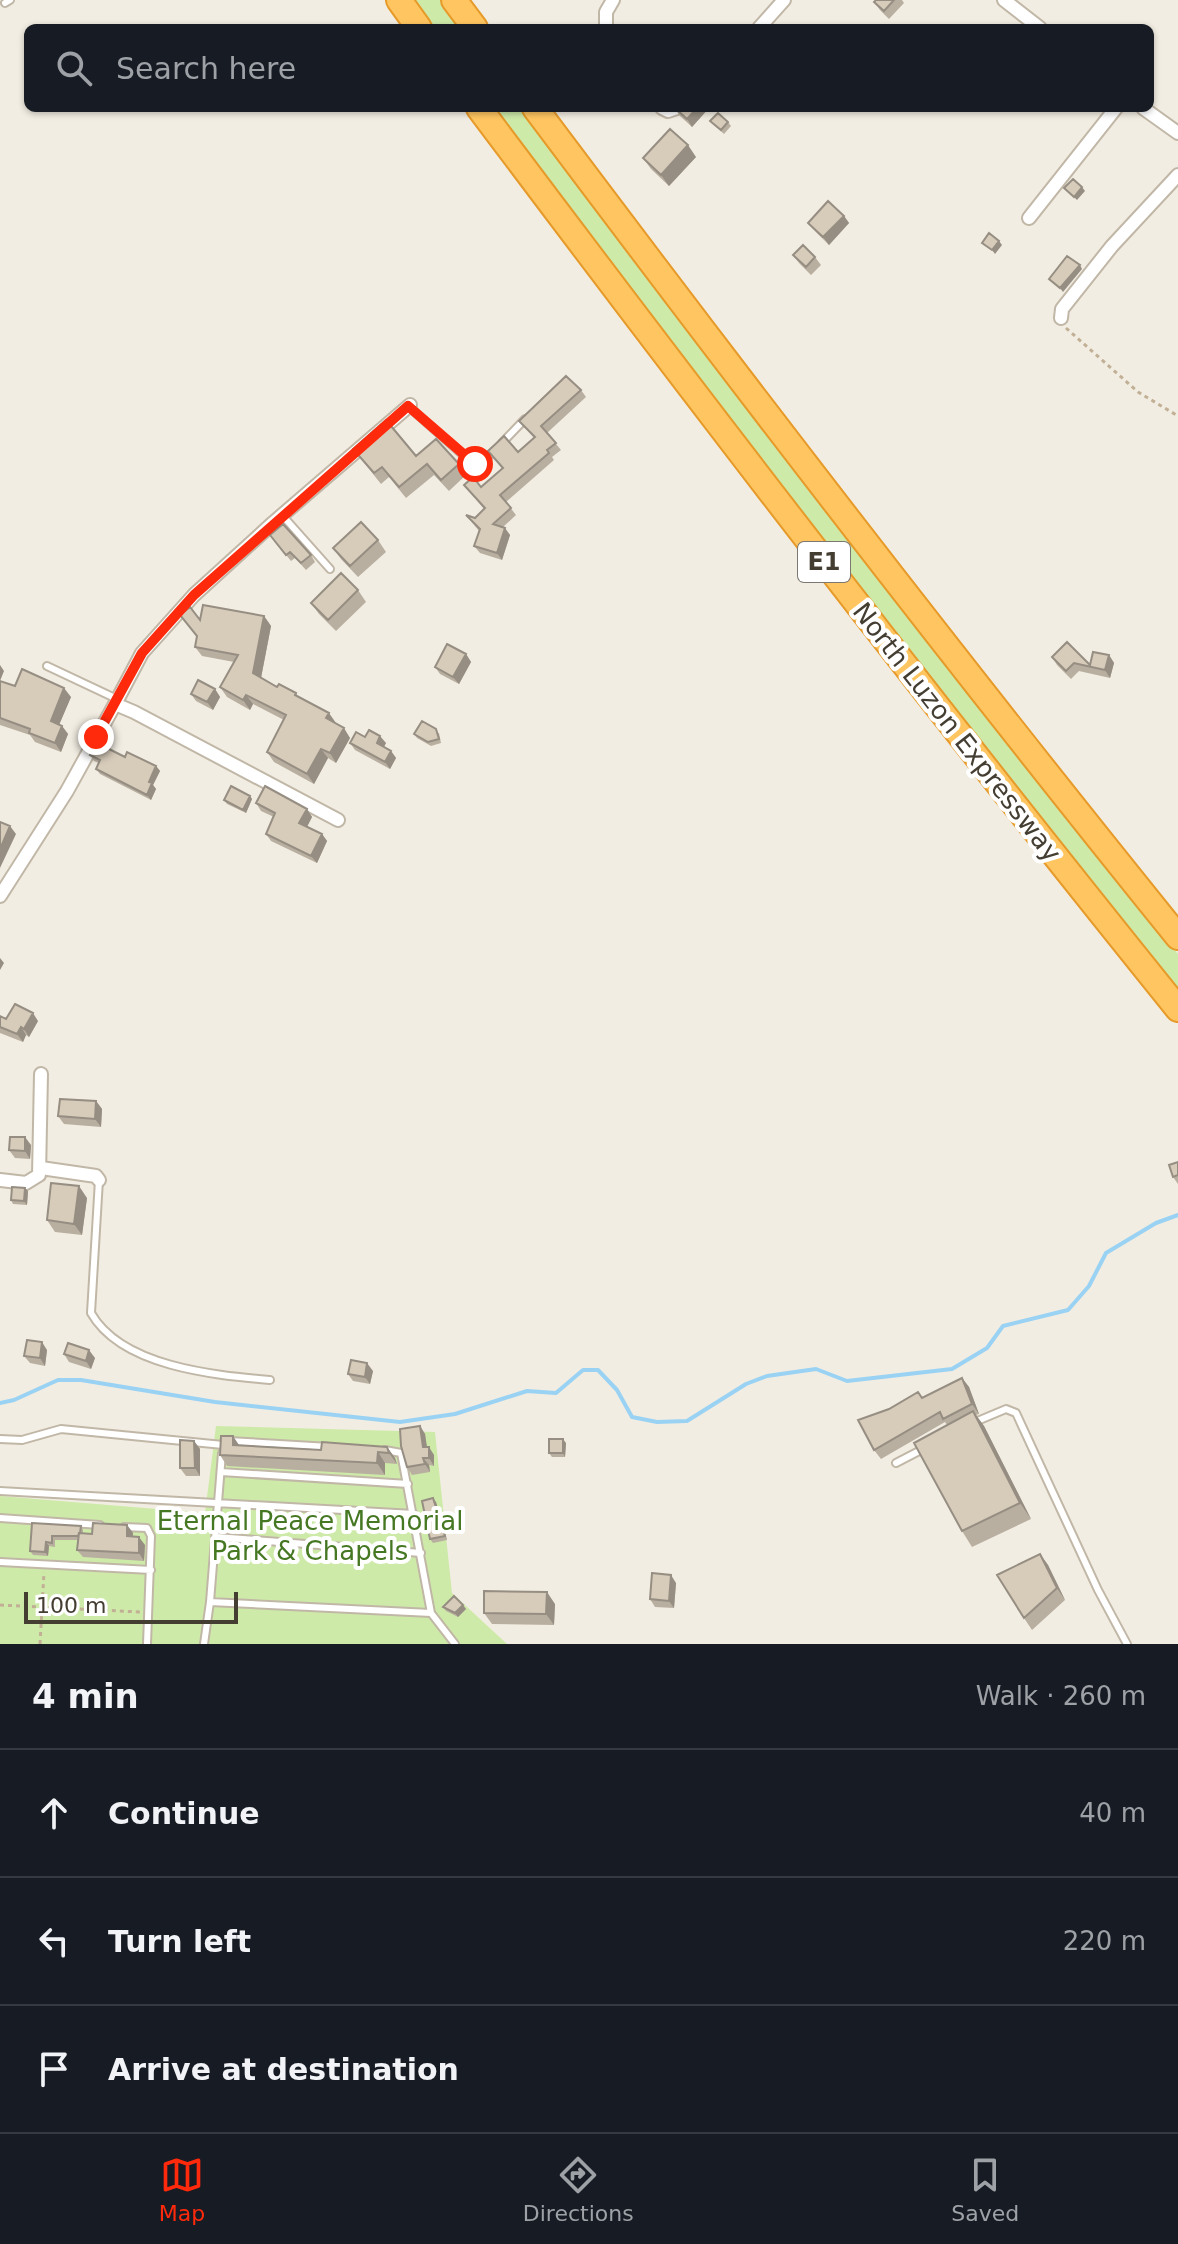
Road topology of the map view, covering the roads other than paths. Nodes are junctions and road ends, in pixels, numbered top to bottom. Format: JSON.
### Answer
{"nodes":[{"id":1,"x":399,"y":0,"type":"edge"},
{"id":2,"x":454,"y":0,"type":"edge"},
{"id":3,"x":613,"y":0,"type":"edge"},
{"id":4,"x":784,"y":0,"type":"edge"},
{"id":5,"x":1004,"y":0,"type":"edge"},
{"id":6,"x":416,"y":24,"type":"edge"},
{"id":7,"x":472,"y":24,"type":"edge"},
{"id":8,"x":606,"y":24,"type":"edge"},
{"id":9,"x":763,"y":24,"type":"edge"},
{"id":10,"x":1035,"y":24,"type":"edge"},
{"id":11,"x":482,"y":112,"type":"edge"},
{"id":12,"x":538,"y":112,"type":"edge"},
{"id":13,"x":1113,"y":112,"type":"edge"},
{"id":14,"x":1149,"y":112,"type":"edge"},
{"id":15,"x":1178,"y":133,"type":"edge"},
{"id":16,"x":1178,"y":175,"type":"edge"},
{"id":17,"x":1029,"y":218,"type":"dead end"},
{"id":18,"x":1061,"y":318,"type":"road end"},
{"id":19,"x":409,"y":406,"type":"joint"},
{"id":20,"x":527,"y":417,"type":"edge"},
{"id":21,"x":282,"y":515,"type":"junction"},
{"id":22,"x":330,"y":569,"type":"dead end"},
{"id":23,"x":47,"y":666,"type":"dead end"},
{"id":24,"x":116,"y":702,"type":"junction"},
{"id":25,"x":338,"y":820,"type":"dead end"},
{"id":26,"x":0,"y":896,"type":"edge"},
{"id":27,"x":1178,"y":937,"type":"edge"},
{"id":28,"x":1178,"y":1009,"type":"edge"},
{"id":29,"x":41,"y":1074,"type":"dead end"},
{"id":30,"x":41,"y":1168,"type":"junction"},
{"id":31,"x":0,"y":1180,"type":"edge"},
{"id":32,"x":99,"y":1180,"type":"joint"},
{"id":33,"x":270,"y":1380,"type":"dead end"},
{"id":34,"x":968,"y":1425,"type":"edge"},
{"id":35,"x":0,"y":1439,"type":"edge"},
{"id":36,"x":223,"y":1445,"type":"junction"},
{"id":37,"x":338,"y":1447,"type":"edge"},
{"id":38,"x":927,"y":1447,"type":"edge"},
{"id":39,"x":383,"y":1450,"type":"edge"},
{"id":40,"x":896,"y":1463,"type":"dead end"},
{"id":41,"x":221,"y":1472,"type":"junction"},
{"id":42,"x":408,"y":1484,"type":"junction"},
{"id":43,"x":0,"y":1491,"type":"edge"},
{"id":44,"x":218,"y":1502,"type":"junction"},
{"id":45,"x":414,"y":1514,"type":"junction"},
{"id":46,"x":0,"y":1518,"type":"edge"},
{"id":47,"x":103,"y":1525,"type":"edge"},
{"id":48,"x":117,"y":1526,"type":"edge"},
{"id":49,"x":216,"y":1537,"type":"junction"},
{"id":50,"x":421,"y":1553,"type":"junction"},
{"id":51,"x":0,"y":1562,"type":"edge"},
{"id":52,"x":151,"y":1570,"type":"junction"},
{"id":53,"x":210,"y":1602,"type":"junction"},
{"id":54,"x":431,"y":1613,"type":"junction"},
{"id":55,"x":147,"y":1644,"type":"edge"},
{"id":56,"x":204,"y":1644,"type":"edge"},
{"id":57,"x":455,"y":1644,"type":"edge"},
{"id":58,"x":1127,"y":1644,"type":"edge"}],
"edges":[{"from":1,"to":6,"type":"highway"},
{"from":2,"to":7,"type":"highway"},
{"from":3,"to":8,"type":"street"},
{"from":4,"to":9,"type":"street"},
{"from":5,"to":10,"type":"street"},
{"from":11,"to":28,"type":"highway","name":"North Luzon Expressway","number":"E1"},
{"from":12,"to":27,"type":"highway","name":"North Luzon Expressway","number":"E1"},
{"from":13,"to":17,"type":"street"},
{"from":14,"to":15,"type":"street"},
{"from":16,"to":18,"type":"street"},
{"from":19,"to":20,"type":"lane"},
{"from":19,"to":21,"type":"street"},
{"from":21,"to":22,"type":"lane"},
{"from":21,"to":24,"type":"street"},
{"from":23,"to":24,"type":"lane"},
{"from":24,"to":25,"type":"street"},
{"from":24,"to":26,"type":"street"},
{"from":29,"to":30,"type":"street"},
{"from":30,"to":31,"type":"street"},
{"from":30,"to":32,"type":"street"},
{"from":32,"to":33,"type":"lane"},
{"from":34,"to":58,"type":"lane"},
{"from":35,"to":36,"type":"lane"},
{"from":36,"to":37,"type":"lane"},
{"from":36,"to":41,"type":"lane"},
{"from":38,"to":40,"type":"lane"},
{"from":39,"to":42,"type":"lane"},
{"from":41,"to":42,"type":"lane"},
{"from":41,"to":44,"type":"lane"},
{"from":42,"to":45,"type":"lane"},
{"from":43,"to":44,"type":"lane"},
{"from":44,"to":45,"type":"lane"},
{"from":44,"to":49,"type":"lane"},
{"from":45,"to":50,"type":"lane"},
{"from":46,"to":47,"type":"lane"},
{"from":48,"to":52,"type":"lane"},
{"from":49,"to":50,"type":"lane"},
{"from":49,"to":53,"type":"lane"},
{"from":50,"to":54,"type":"lane"},
{"from":51,"to":52,"type":"lane"},
{"from":52,"to":55,"type":"lane"},
{"from":53,"to":54,"type":"lane"},
{"from":53,"to":56,"type":"lane"},
{"from":54,"to":57,"type":"lane"}]}
